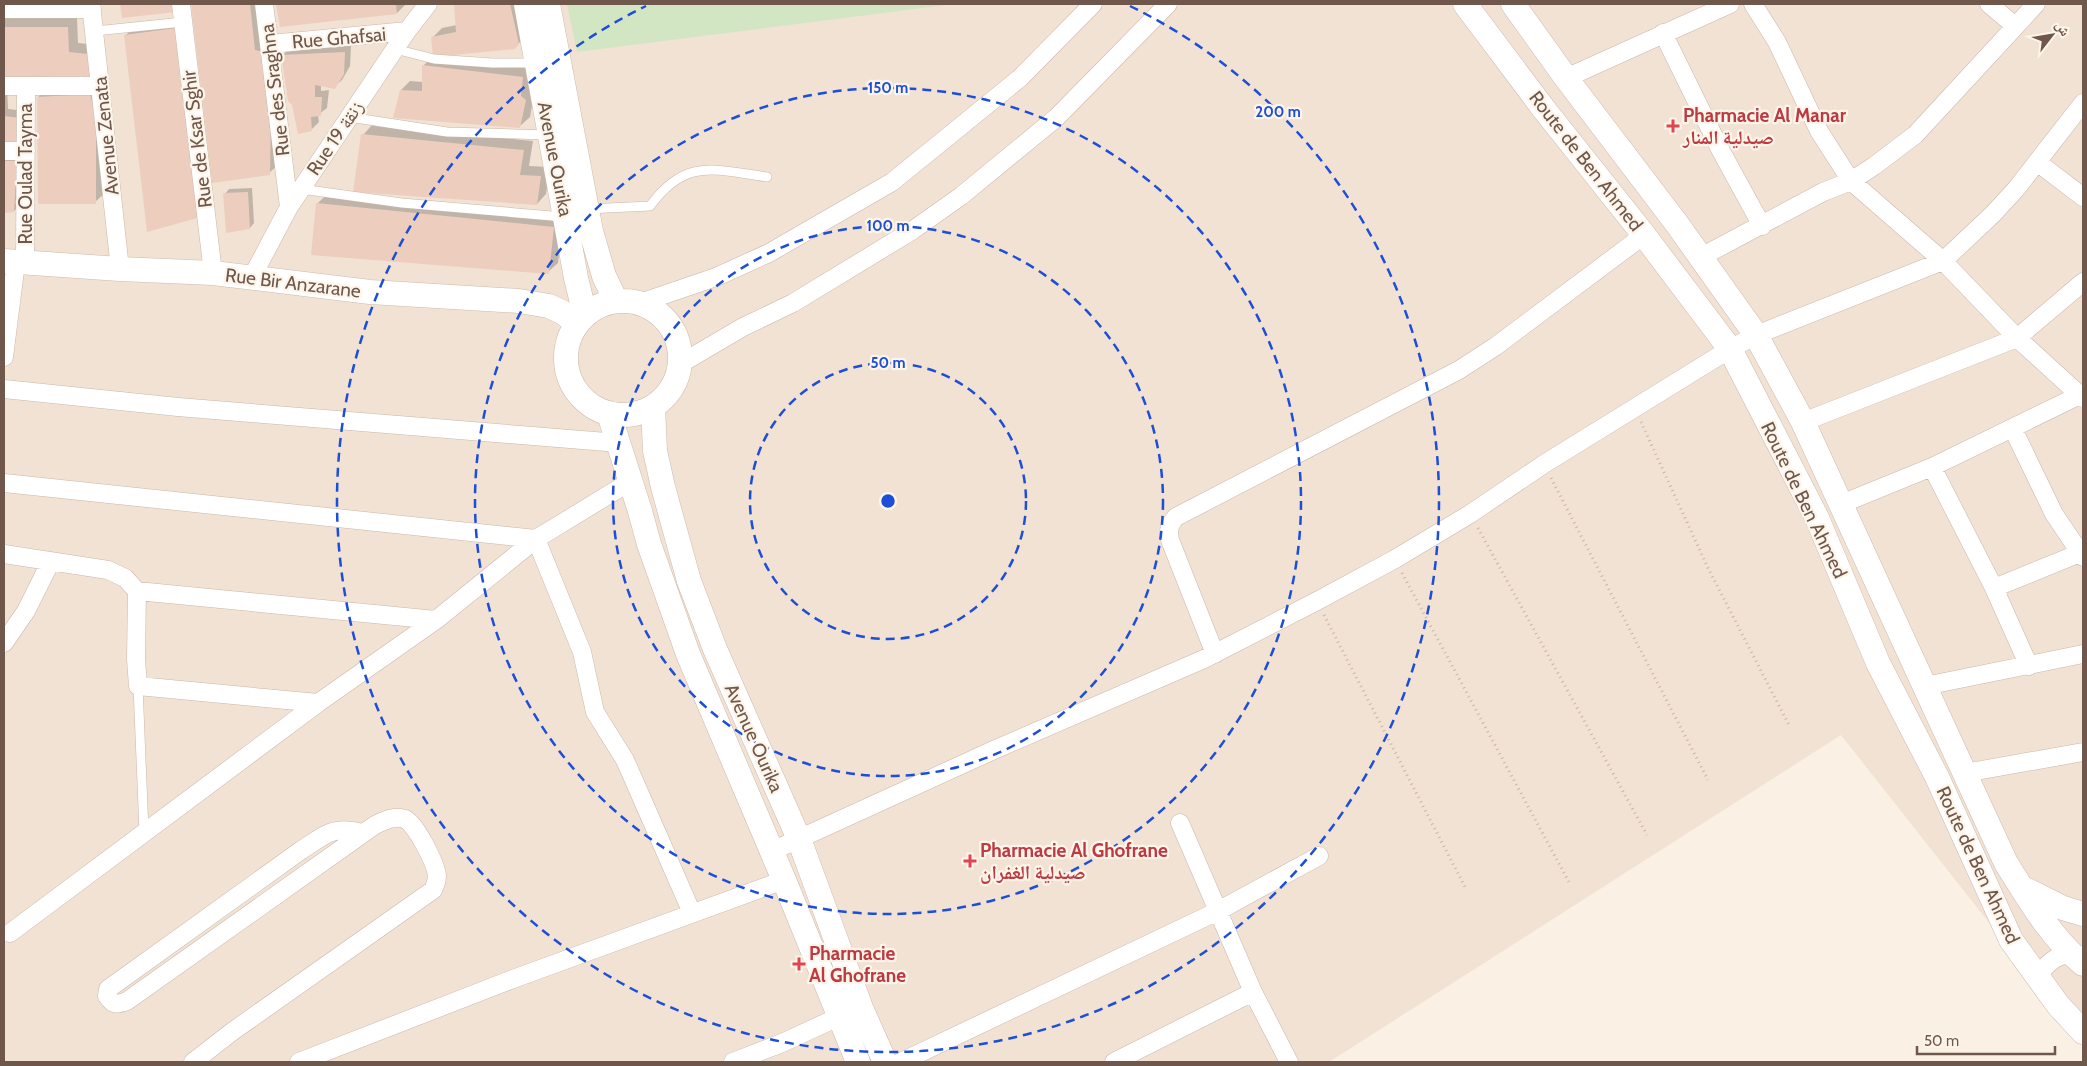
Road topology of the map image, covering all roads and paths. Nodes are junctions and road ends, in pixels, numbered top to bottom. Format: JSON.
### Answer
{"nodes":[{"id":1,"x":181,"y":4,"type":"edge"},
{"id":2,"x":264,"y":4,"type":"edge"},
{"id":3,"x":428,"y":4,"type":"edge"},
{"id":4,"x":526,"y":4,"type":"edge"},
{"id":5,"x":548,"y":4,"type":"edge"},
{"id":6,"x":1093,"y":4,"type":"edge"},
{"id":7,"x":1168,"y":4,"type":"edge"},
{"id":8,"x":1465,"y":4,"type":"edge"},
{"id":9,"x":1730,"y":4,"type":"edge"},
{"id":10,"x":1752,"y":4,"type":"edge"},
{"id":11,"x":1989,"y":4,"type":"edge"},
{"id":12,"x":2036,"y":4,"type":"edge"},
{"id":13,"x":92,"y":6,"type":"edge"},
{"id":14,"x":1519,"y":6,"type":"edge"},
{"id":15,"x":13,"y":7,"type":"edge"},
{"id":16,"x":183,"y":22,"type":"junction"},
{"id":17,"x":2015,"y":26,"type":"junction"},
{"id":18,"x":95,"y":31,"type":"junction"},
{"id":19,"x":407,"y":31,"type":"junction"},
{"id":20,"x":1663,"y":33,"type":"junction"},
{"id":21,"x":270,"y":44,"type":"junction"},
{"id":22,"x":395,"y":49,"type":"junction"},
{"id":23,"x":537,"y":63,"type":"junction"},
{"id":24,"x":1566,"y":78,"type":"junction"},
{"id":25,"x":4,"y":86,"type":"edge"},
{"id":26,"x":26,"y":86,"type":"junction"},
{"id":27,"x":100,"y":86,"type":"junction"},
{"id":28,"x":2083,"y":102,"type":"edge"},
{"id":29,"x":349,"y":117,"type":"junction"},
{"id":30,"x":550,"y":136,"type":"junction"},
{"id":31,"x":4,"y":151,"type":"edge"},
{"id":32,"x":26,"y":151,"type":"junction"},
{"id":33,"x":2037,"y":162,"type":"junction"},
{"id":34,"x":767,"y":176,"type":"dead end"},
{"id":35,"x":1851,"y":181,"type":"junction"},
{"id":36,"x":301,"y":189,"type":"junction"},
{"id":37,"x":2083,"y":197,"type":"edge"},
{"id":38,"x":289,"y":206,"type":"junction"},
{"id":39,"x":577,"y":213,"type":"junction"},
{"id":40,"x":1762,"y":226,"type":"junction"},
{"id":41,"x":1644,"y":235,"type":"junction"},
{"id":42,"x":1701,"y":258,"type":"junction"},
{"id":43,"x":15,"y":261,"type":"edge"},
{"id":44,"x":1942,"y":261,"type":"junction"},
{"id":45,"x":120,"y":269,"type":"junction"},
{"id":46,"x":213,"y":273,"type":"junction"},
{"id":47,"x":252,"y":277,"type":"junction"},
{"id":48,"x":2083,"y":282,"type":"edge"},
{"id":49,"x":616,"y":301,"type":"junction"},
{"id":50,"x":640,"y":303,"type":"junction"},
{"id":51,"x":581,"y":319,"type":"junction"},
{"id":52,"x":1756,"y":335,"type":"junction"},
{"id":53,"x":2017,"y":338,"type":"junction"},
{"id":54,"x":1730,"y":349,"type":"junction"},
{"id":55,"x":4,"y":357,"type":"edge"},
{"id":56,"x":680,"y":364,"type":"junction"},
{"id":57,"x":4,"y":389,"type":"edge"},
{"id":58,"x":2082,"y":397,"type":"edge"},
{"id":59,"x":653,"y":407,"type":"junction"},
{"id":60,"x":1635,"y":408,"type":"junction"},
{"id":61,"x":609,"y":414,"type":"junction"},
{"id":62,"x":1803,"y":422,"type":"junction"},
{"id":63,"x":2012,"y":429,"type":"junction"},
{"id":64,"x":620,"y":443,"type":"junction"},
{"id":65,"x":1544,"y":464,"type":"junction"},
{"id":66,"x":1932,"y":468,"type":"junction"},
{"id":67,"x":631,"y":481,"type":"junction"},
{"id":68,"x":4,"y":483,"type":"edge"},
{"id":69,"x":1841,"y":504,"type":"junction"},
{"id":70,"x":1470,"y":514,"type":"junction"},
{"id":71,"x":536,"y":539,"type":"junction"},
{"id":72,"x":4,"y":554,"type":"edge"},
{"id":73,"x":2082,"y":555,"type":"edge"},
{"id":74,"x":1395,"y":559,"type":"junction"},
{"id":75,"x":50,"y":563,"type":"junction"},
{"id":76,"x":1994,"y":588,"type":"junction"},
{"id":77,"x":138,"y":591,"type":"junction"},
{"id":78,"x":1317,"y":601,"type":"junction"},
{"id":79,"x":436,"y":620,"type":"junction"},
{"id":80,"x":4,"y":643,"type":"edge"},
{"id":81,"x":1214,"y":654,"type":"junction"},
{"id":82,"x":2083,"y":654,"type":"edge"},
{"id":83,"x":2029,"y":666,"type":"junction"},
{"id":84,"x":138,"y":686,"type":"junction"},
{"id":85,"x":1925,"y":686,"type":"junction"},
{"id":86,"x":318,"y":703,"type":"junction"},
{"id":87,"x":1789,"y":725,"type":"dead end"},
{"id":88,"x":2083,"y":752,"type":"edge"},
{"id":89,"x":1965,"y":773,"type":"junction"},
{"id":90,"x":1708,"y":780,"type":"dead end"},
{"id":91,"x":1180,"y":823,"type":"dead end"},
{"id":92,"x":144,"y":832,"type":"junction"},
{"id":93,"x":362,"y":833,"type":"junction"},
{"id":94,"x":1647,"y":835,"type":"dead end"},
{"id":95,"x":799,"y":839,"type":"junction"},
{"id":96,"x":771,"y":850,"type":"junction"},
{"id":97,"x":1319,"y":856,"type":"dead end"},
{"id":98,"x":784,"y":880,"type":"junction"},
{"id":99,"x":1570,"y":884,"type":"dead end"},
{"id":100,"x":1465,"y":887,"type":"dead end"},
{"id":101,"x":2022,"y":888,"type":"junction"},
{"id":102,"x":1218,"y":911,"type":"junction"},
{"id":103,"x":692,"y":913,"type":"junction"},
{"id":104,"x":2083,"y":914,"type":"edge"},
{"id":105,"x":10,"y":933,"type":"dead end"},
{"id":106,"x":2079,"y":958,"type":"edge"},
{"id":107,"x":2037,"y":978,"type":"junction"},
{"id":108,"x":1253,"y":992,"type":"junction"},
{"id":109,"x":861,"y":1008,"type":"junction"},
{"id":110,"x":838,"y":1016,"type":"junction"},
{"id":111,"x":2083,"y":1032,"type":"edge"},
{"id":112,"x":307,"y":1061,"type":"edge"},
{"id":113,"x":192,"y":1062,"type":"edge"},
{"id":114,"x":733,"y":1062,"type":"edge"},
{"id":115,"x":858,"y":1062,"type":"edge"},
{"id":116,"x":885,"y":1062,"type":"edge"},
{"id":117,"x":901,"y":1062,"type":"edge"},
{"id":118,"x":1114,"y":1062,"type":"edge"},
{"id":119,"x":1289,"y":1062,"type":"edge"}],
"edges":[{"from":1,"to":16,"type":"street","name":"Rue de Ksar Sghir"},
{"from":2,"to":21,"type":"street","name":"Rue des Sraghna"},
{"from":3,"to":19,"type":"street","name":"Rue 19 زنقة"},
{"from":4,"to":23,"type":"street","name":"Avenue Ourika"},
{"from":5,"to":39,"type":"street","name":"Avenue Ourika"},
{"from":6,"to":50,"type":"street"},
{"from":7,"to":56,"type":"street"},
{"from":8,"to":41,"type":"street","name":"Route de Ben Ahmed"},
{"from":9,"to":20,"type":"street"},
{"from":10,"to":35,"type":"street"},
{"from":11,"to":17,"type":"street"},
{"from":12,"to":17,"type":"street"},
{"from":13,"to":15,"type":"street"},
{"from":13,"to":18,"type":"street","name":"Avenue Zenata"},
{"from":14,"to":24,"type":"street","name":"Route de Ben Ahmed"},
{"from":16,"to":18,"type":"lane"},
{"from":16,"to":46,"type":"street","name":"Rue de Ksar Sghir"},
{"from":17,"to":35,"type":"street"},
{"from":18,"to":27,"type":"street","name":"Avenue Zenata"},
{"from":19,"to":21,"type":"street","name":"Rue Ghafsai"},
{"from":19,"to":22,"type":"street","name":"Rue 19 زنقة"},
{"from":20,"to":24,"type":"street"},
{"from":20,"to":40,"type":"street"},
{"from":21,"to":38,"type":"street","name":"Rue des Sraghna"},
{"from":22,"to":23,"type":"lane"},
{"from":22,"to":29,"type":"street","name":"Rue 19 زنقة"},
{"from":23,"to":30,"type":"street","name":"Avenue Ourika"},
{"from":24,"to":42,"type":"street","name":"Route de Ben Ahmed"},
{"from":25,"to":26,"type":"street"},
{"from":26,"to":27,"type":"street"},
{"from":26,"to":32,"type":"street","name":"Rue Oulad Tayma"},
{"from":27,"to":45,"type":"street","name":"Avenue Zenata"},
{"from":28,"to":33,"type":"street"},
{"from":29,"to":30,"type":"lane"},
{"from":29,"to":36,"type":"street","name":"Rue 19 زنقة"},
{"from":30,"to":39,"type":"street","name":"Avenue Ourika"},
{"from":31,"to":32,"type":"street"},
{"from":32,"to":43,"type":"street","name":"Rue Oulad Tayma"},
{"from":33,"to":37,"type":"street"},
{"from":33,"to":44,"type":"street"},
{"from":34,"to":39,"type":"lane"},
{"from":35,"to":40,"type":"street"},
{"from":35,"to":44,"type":"street"},
{"from":36,"to":38,"type":"street","name":"Rue 19 زنقة"},
{"from":36,"to":39,"type":"lane"},
{"from":38,"to":47,"type":"street","name":"Rue 19 زنقة"},
{"from":39,"to":49,"type":"street","name":"Avenue Ourika"},
{"from":39,"to":51,"type":"street","name":"Avenue Ourika"},
{"from":40,"to":42,"type":"street"},
{"from":41,"to":54,"type":"street","name":"Route de Ben Ahmed"},
{"from":41,"to":81,"type":"street"},
{"from":42,"to":52,"type":"street","name":"Route de Ben Ahmed"},
{"from":43,"to":45,"type":"street","name":"Rue Bir Anzarane"},
{"from":43,"to":55,"type":"street","name":"Rue Oulad Tayma"},
{"from":44,"to":52,"type":"street"},
{"from":44,"to":53,"type":"street"},
{"from":45,"to":46,"type":"street","name":"Rue Bir Anzarane"},
{"from":46,"to":47,"type":"street","name":"Rue Bir Anzarane"},
{"from":47,"to":51,"type":"street","name":"Rue Bir Anzarane"},
{"from":48,"to":53,"type":"street"},
{"from":49,"to":50,"type":"street"},
{"from":49,"to":51,"type":"street"},
{"from":50,"to":56,"type":"street"},
{"from":51,"to":61,"type":"street"},
{"from":52,"to":54,"type":"street"},
{"from":52,"to":62,"type":"street","name":"Route de Ben Ahmed"},
{"from":53,"to":58,"type":"street"},
{"from":53,"to":62,"type":"street"},
{"from":54,"to":60,"type":"street"},
{"from":54,"to":107,"type":"street","name":"Route de Ben Ahmed"},
{"from":56,"to":59,"type":"street"},
{"from":57,"to":64,"type":"street"},
{"from":58,"to":63,"type":"street"},
{"from":59,"to":61,"type":"street"},
{"from":59,"to":95,"type":"street","name":"Avenue Ourika"},
{"from":60,"to":65,"type":"street"},
{"from":60,"to":87,"type":"path"},
{"from":61,"to":64,"type":"street","name":"Avenue Ourika"},
{"from":62,"to":69,"type":"street","name":"Route de Ben Ahmed"},
{"from":63,"to":66,"type":"street"},
{"from":63,"to":73,"type":"street"},
{"from":64,"to":67,"type":"street","name":"Avenue Ourika"},
{"from":65,"to":70,"type":"street"},
{"from":65,"to":90,"type":"path"},
{"from":66,"to":69,"type":"street"},
{"from":66,"to":76,"type":"street"},
{"from":67,"to":71,"type":"street"},
{"from":67,"to":96,"type":"street","name":"Avenue Ourika"},
{"from":68,"to":71,"type":"street"},
{"from":69,"to":85,"type":"street","name":"Route de Ben Ahmed"},
{"from":70,"to":74,"type":"street"},
{"from":70,"to":94,"type":"path"},
{"from":71,"to":79,"type":"street"},
{"from":71,"to":103,"type":"street"},
{"from":72,"to":75,"type":"street"},
{"from":73,"to":76,"type":"street"},
{"from":74,"to":78,"type":"street"},
{"from":74,"to":99,"type":"path"},
{"from":75,"to":77,"type":"street"},
{"from":75,"to":80,"type":"street"},
{"from":76,"to":83,"type":"street"},
{"from":77,"to":79,"type":"street"},
{"from":77,"to":84,"type":"street"},
{"from":78,"to":81,"type":"street"},
{"from":78,"to":100,"type":"path"},
{"from":79,"to":86,"type":"street"},
{"from":81,"to":95,"type":"street"},
{"from":82,"to":83,"type":"street"},
{"from":83,"to":85,"type":"street"},
{"from":84,"to":86,"type":"street"},
{"from":84,"to":92,"type":"lane"},
{"from":85,"to":89,"type":"street","name":"Route de Ben Ahmed"},
{"from":86,"to":92,"type":"street"},
{"from":88,"to":89,"type":"street"},
{"from":89,"to":101,"type":"street","name":"Route de Ben Ahmed"},
{"from":91,"to":102,"type":"street"},
{"from":92,"to":105,"type":"street"},
{"from":93,"to":93,"type":"street"},
{"from":93,"to":113,"type":"street"},
{"from":95,"to":96,"type":"street"},
{"from":95,"to":109,"type":"street","name":"Avenue Ourika"},
{"from":96,"to":98,"type":"street","name":"Avenue Ourika"},
{"from":97,"to":102,"type":"street"},
{"from":98,"to":103,"type":"street"},
{"from":98,"to":110,"type":"street","name":"Avenue Ourika"},
{"from":101,"to":104,"type":"street"},
{"from":101,"to":106,"type":"street","name":"Route de Ben Ahmed"},
{"from":102,"to":108,"type":"street"},
{"from":102,"to":117,"type":"street"},
{"from":103,"to":112,"type":"street"},
{"from":106,"to":107,"type":"street"},
{"from":107,"to":111,"type":"street","name":"Route de Ben Ahmed"},
{"from":108,"to":118,"type":"street"},
{"from":108,"to":119,"type":"street"},
{"from":109,"to":110,"type":"street"},
{"from":109,"to":116,"type":"street","name":"Avenue Ourika"},
{"from":110,"to":114,"type":"street"},
{"from":110,"to":115,"type":"street","name":"Avenue Ourika"}]}
